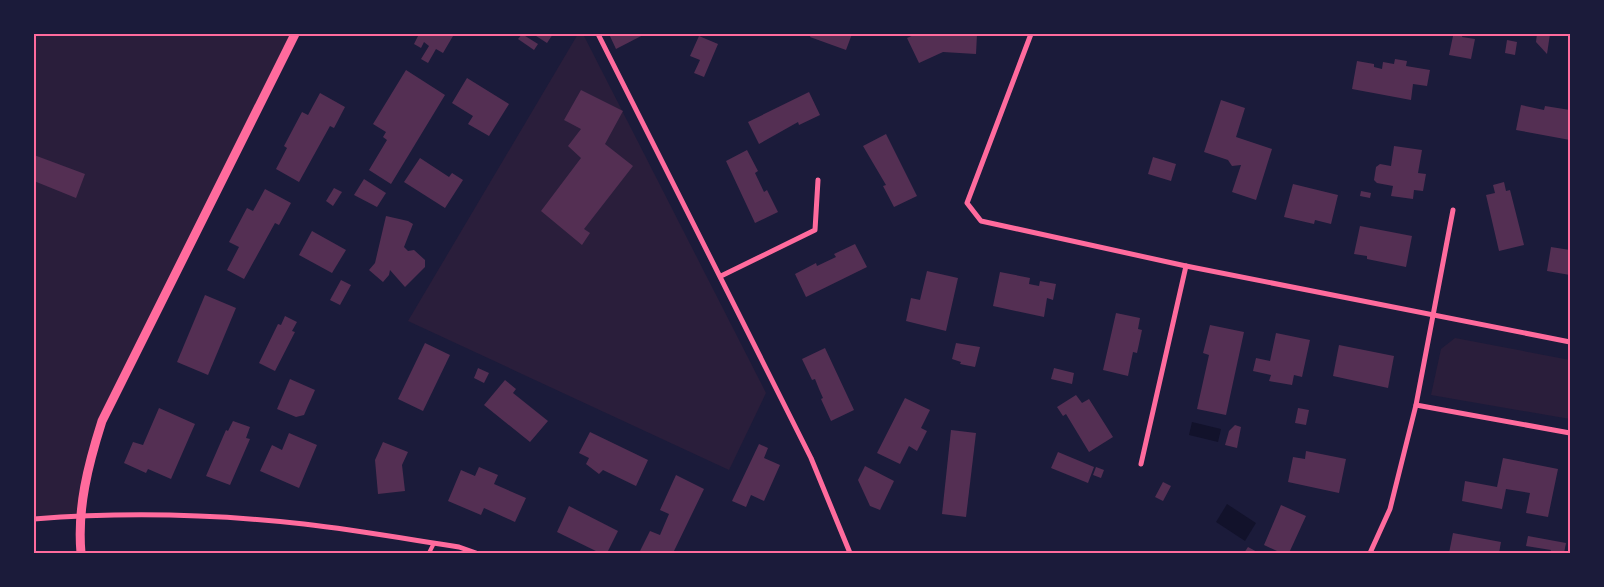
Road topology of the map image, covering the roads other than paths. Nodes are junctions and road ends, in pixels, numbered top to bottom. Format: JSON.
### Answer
{"nodes":[{"id":1,"x":295,"y":34,"type":"edge"},
{"id":2,"x":598,"y":34,"type":"edge"},
{"id":3,"x":1031,"y":34,"type":"edge"},
{"id":4,"x":818,"y":180,"type":"dead end"},
{"id":5,"x":1453,"y":210,"type":"dead end"},
{"id":6,"x":1186,"y":266,"type":"junction"},
{"id":7,"x":721,"y":276,"type":"junction"},
{"id":8,"x":1432,"y":313,"type":"junction"},
{"id":9,"x":1570,"y":342,"type":"edge"},
{"id":10,"x":1416,"y":404,"type":"junction"},
{"id":11,"x":1570,"y":432,"type":"edge"},
{"id":12,"x":1141,"y":464,"type":"dead end"},
{"id":13,"x":80,"y":515,"type":"junction"},
{"id":14,"x":34,"y":519,"type":"edge"},
{"id":15,"x":434,"y":543,"type":"junction"},
{"id":16,"x":80,"y":553,"type":"edge"},
{"id":17,"x":430,"y":553,"type":"edge"},
{"id":18,"x":476,"y":553,"type":"edge"},
{"id":19,"x":850,"y":553,"type":"edge"},
{"id":20,"x":1370,"y":553,"type":"edge"}],
"edges":[{"from":1,"to":13,"type":"street"},
{"from":2,"to":7,"type":"street"},
{"from":3,"to":6,"type":"street"},
{"from":4,"to":7,"type":"street"},
{"from":5,"to":8,"type":"street"},
{"from":6,"to":8,"type":"street"},
{"from":6,"to":12,"type":"street"},
{"from":7,"to":19,"type":"street"},
{"from":8,"to":9,"type":"street"},
{"from":8,"to":10,"type":"street"},
{"from":10,"to":11,"type":"street"},
{"from":10,"to":20,"type":"street"},
{"from":13,"to":14,"type":"street"},
{"from":13,"to":15,"type":"street"},
{"from":13,"to":16,"type":"street"},
{"from":15,"to":17,"type":"lane"},
{"from":15,"to":18,"type":"street"}]}
